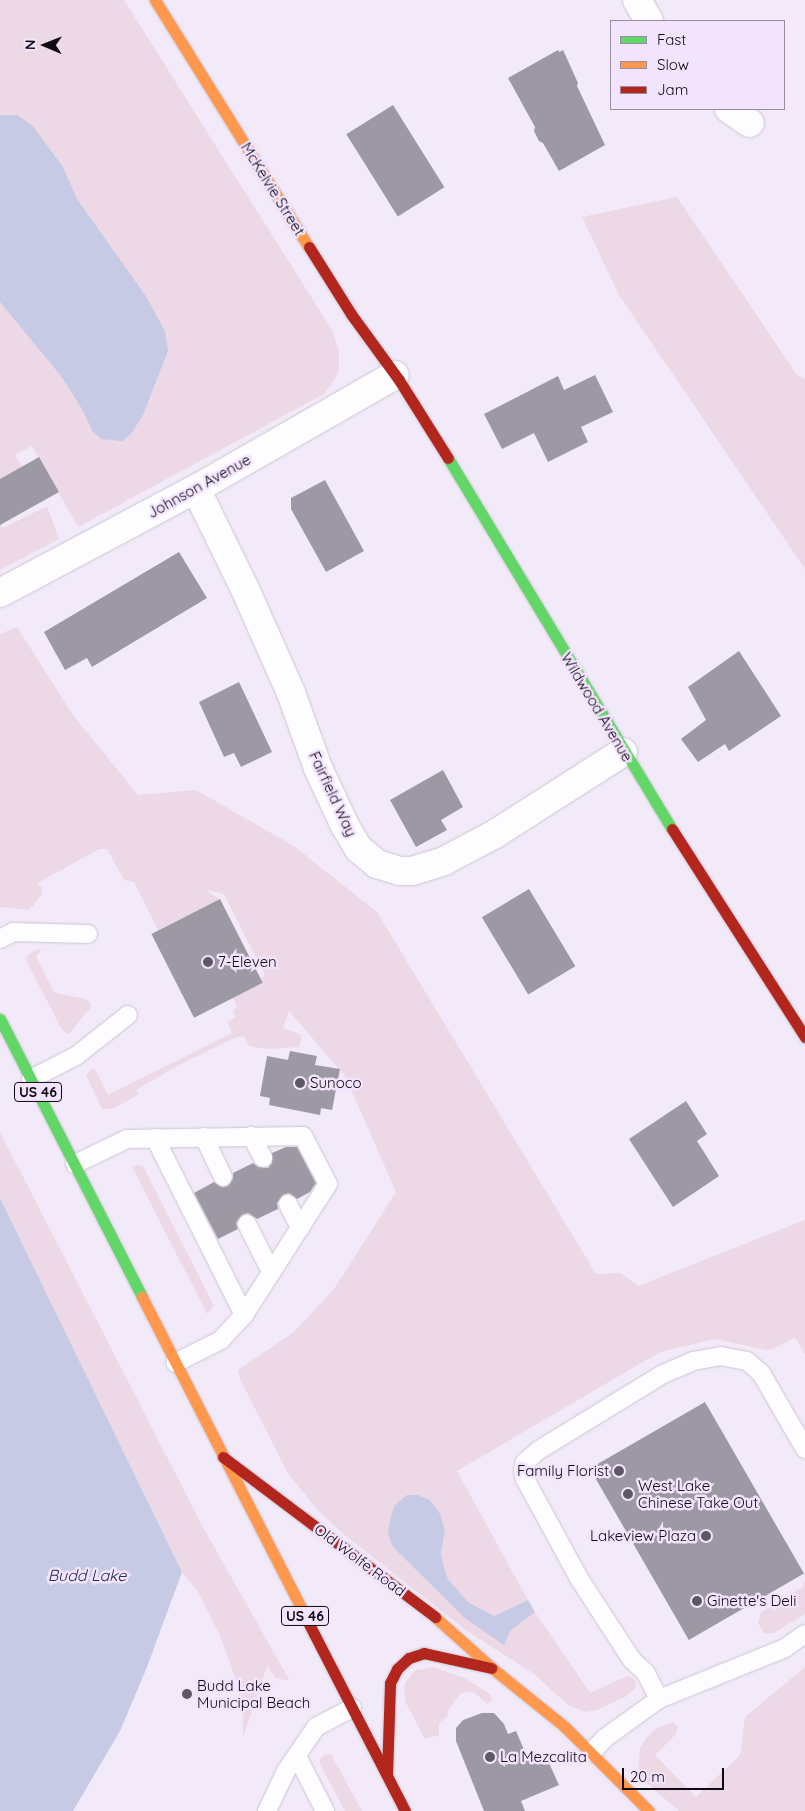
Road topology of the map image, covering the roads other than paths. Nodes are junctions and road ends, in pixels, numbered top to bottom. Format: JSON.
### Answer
{"nodes":[{"id":1,"x":155,"y":0,"type":"edge"},
{"id":2,"x":637,"y":0,"type":"edge"},
{"id":3,"x":648,"y":20,"type":"edge"},
{"id":4,"x":395,"y":375,"type":"junction"},
{"id":5,"x":196,"y":489,"type":"junction"},
{"id":6,"x":0,"y":593,"type":"edge"},
{"id":7,"x":623,"y":752,"type":"junction"},
{"id":8,"x":88,"y":934,"type":"dead end"},
{"id":9,"x":0,"y":939,"type":"edge"},
{"id":10,"x":128,"y":1015,"type":"dead end"},
{"id":11,"x":0,"y":1020,"type":"edge"},
{"id":12,"x":805,"y":1037,"type":"edge"},
{"id":13,"x":31,"y":1079,"type":"junction"},
{"id":14,"x":251,"y":1136,"type":"junction"},
{"id":15,"x":204,"y":1137,"type":"junction"},
{"id":16,"x":156,"y":1138,"type":"junction"},
{"id":17,"x":263,"y":1158,"type":"dead end"},
{"id":18,"x":74,"y":1164,"type":"junction"},
{"id":19,"x":223,"y":1177,"type":"dead end"},
{"id":20,"x":288,"y":1204,"type":"dead end"},
{"id":21,"x":247,"y":1224,"type":"dead end"},
{"id":22,"x":300,"y":1228,"type":"junction"},
{"id":23,"x":271,"y":1272,"type":"junction"},
{"id":24,"x":244,"y":1315,"type":"junction"},
{"id":25,"x":175,"y":1363,"type":"junction"},
{"id":26,"x":805,"y":1449,"type":"edge"},
{"id":27,"x":223,"y":1458,"type":"junction"},
{"id":28,"x":805,"y":1634,"type":"edge"},
{"id":29,"x":492,"y":1668,"type":"junction"},
{"id":30,"x":659,"y":1699,"type":"junction"},
{"id":31,"x":352,"y":1708,"type":"junction"},
{"id":32,"x":592,"y":1752,"type":"junction"},
{"id":33,"x":297,"y":1756,"type":"junction"},
{"id":34,"x":387,"y":1774,"type":"junction"},
{"id":35,"x":647,"y":1810,"type":"edge"},
{"id":36,"x":267,"y":1811,"type":"edge"},
{"id":37,"x":326,"y":1811,"type":"edge"},
{"id":38,"x":405,"y":1811,"type":"edge"}],
"edges":[{"from":1,"to":4,"type":"street","name":"McKelvie Street"},
{"from":2,"to":3,"type":"street"},
{"from":4,"to":5,"type":"street","name":"Johnson Avenue"},
{"from":4,"to":7,"type":"street","name":"Wildwood Avenue"},
{"from":5,"to":6,"type":"street","name":"Johnson Avenue"},
{"from":5,"to":7,"type":"street","name":"Fairfield Way"},
{"from":7,"to":12,"type":"street","name":"Wildwood Avenue"},
{"from":8,"to":9,"type":"lane"},
{"from":10,"to":13,"type":"lane"},
{"from":11,"to":13,"type":"street","number":"US 46"},
{"from":13,"to":18,"type":"street","number":"US 46"},
{"from":14,"to":15,"type":"lane"},
{"from":14,"to":17,"type":"lane"},
{"from":14,"to":22,"type":"lane"},
{"from":15,"to":16,"type":"lane"},
{"from":15,"to":19,"type":"lane"},
{"from":16,"to":18,"type":"lane"},
{"from":16,"to":24,"type":"lane"},
{"from":18,"to":25,"type":"street","number":"US 46"},
{"from":20,"to":22,"type":"lane"},
{"from":21,"to":23,"type":"lane"},
{"from":22,"to":23,"type":"lane"},
{"from":23,"to":24,"type":"lane"},
{"from":24,"to":25,"type":"lane"},
{"from":25,"to":27,"type":"street","number":"US 46"},
{"from":26,"to":30,"type":"lane"},
{"from":27,"to":29,"type":"street","name":"Old Wolfe Road"},
{"from":27,"to":31,"type":"street","number":"US 46"},
{"from":28,"to":30,"type":"lane"},
{"from":29,"to":32,"type":"street","name":"Old Wolfe Road"},
{"from":29,"to":34,"type":"street","name":"Old Wolfe Road"},
{"from":30,"to":32,"type":"lane"},
{"from":31,"to":33,"type":"lane"},
{"from":31,"to":34,"type":"street","number":"US 46"},
{"from":32,"to":35,"type":"street","name":"Old Wolfe Road"},
{"from":33,"to":36,"type":"lane"},
{"from":33,"to":37,"type":"lane"},
{"from":34,"to":38,"type":"street","number":"US 46"}]}
